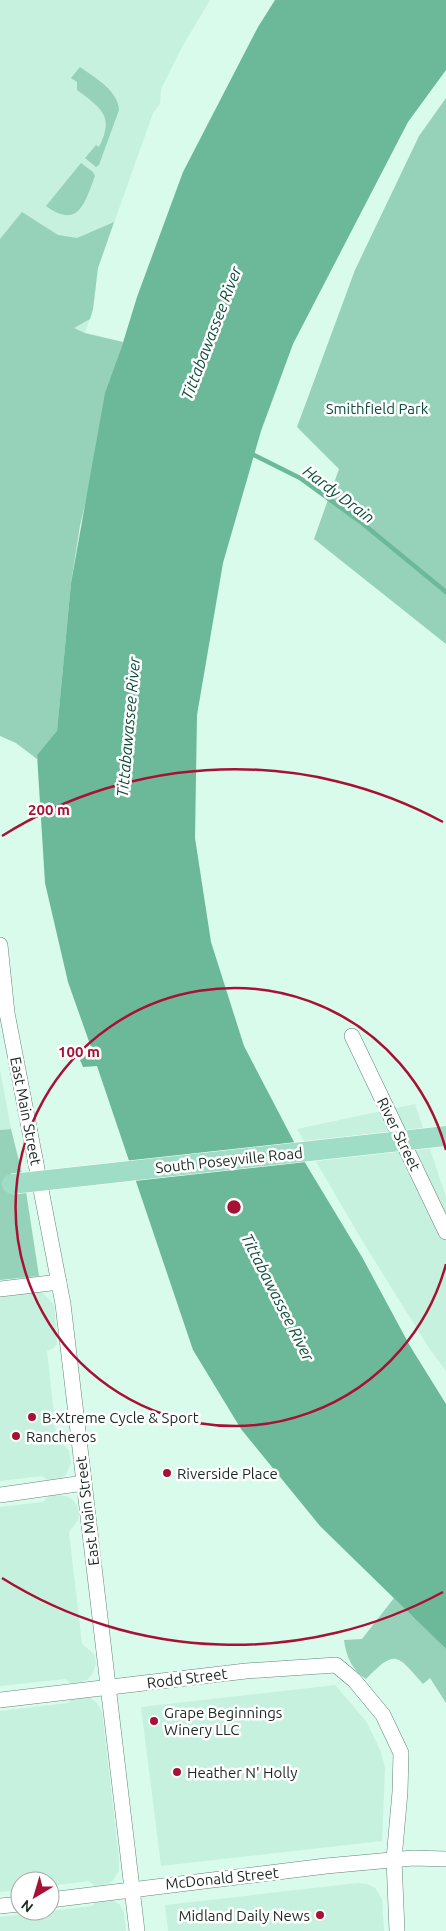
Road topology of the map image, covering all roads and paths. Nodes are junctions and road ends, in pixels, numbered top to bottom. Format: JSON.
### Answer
{"nodes":[{"id":1,"x":0,"y":945,"type":"edge"},
{"id":2,"x":352,"y":1036,"type":"dead end"},
{"id":3,"x":446,"y":1136,"type":"edge"},
{"id":4,"x":12,"y":1184,"type":"dead end"},
{"id":5,"x":446,"y":1232,"type":"edge"},
{"id":6,"x":59,"y":1282,"type":"junction"},
{"id":7,"x":0,"y":1289,"type":"edge"},
{"id":8,"x":84,"y":1483,"type":"junction"},
{"id":9,"x":0,"y":1495,"type":"edge"},
{"id":10,"x":109,"y":1687,"type":"junction"},
{"id":11,"x":0,"y":1700,"type":"edge"},
{"id":12,"x":394,"y":1859,"type":"junction"},
{"id":13,"x":446,"y":1859,"type":"edge"},
{"id":14,"x":132,"y":1888,"type":"junction"},
{"id":15,"x":60,"y":1899,"type":"edge"},
{"id":16,"x":137,"y":1931,"type":"edge"},
{"id":17,"x":397,"y":1931,"type":"edge"}],
"edges":[{"from":1,"to":6,"type":"street","name":"East Main Street"},
{"from":2,"to":5,"type":"street","name":"River Street"},
{"from":3,"to":4,"type":"main road","name":"South Poseyville Road","bridge":true},
{"from":6,"to":7,"type":"street"},
{"from":6,"to":8,"type":"street","name":"East Main Street"},
{"from":8,"to":9,"type":"street"},
{"from":8,"to":10,"type":"street","name":"East Main Street"},
{"from":10,"to":11,"type":"street","name":"Rodd Street"},
{"from":10,"to":12,"type":"street","name":"Rodd Street"},
{"from":10,"to":14,"type":"street","name":"East Main Street"},
{"from":12,"to":13,"type":"street","name":"McDonald Street"},
{"from":12,"to":14,"type":"street","name":"McDonald Street"},
{"from":12,"to":17,"type":"street","name":"Rodd Street"},
{"from":14,"to":15,"type":"street","name":"McDonald Street"},
{"from":14,"to":16,"type":"street","name":"East Main Street"}]}
